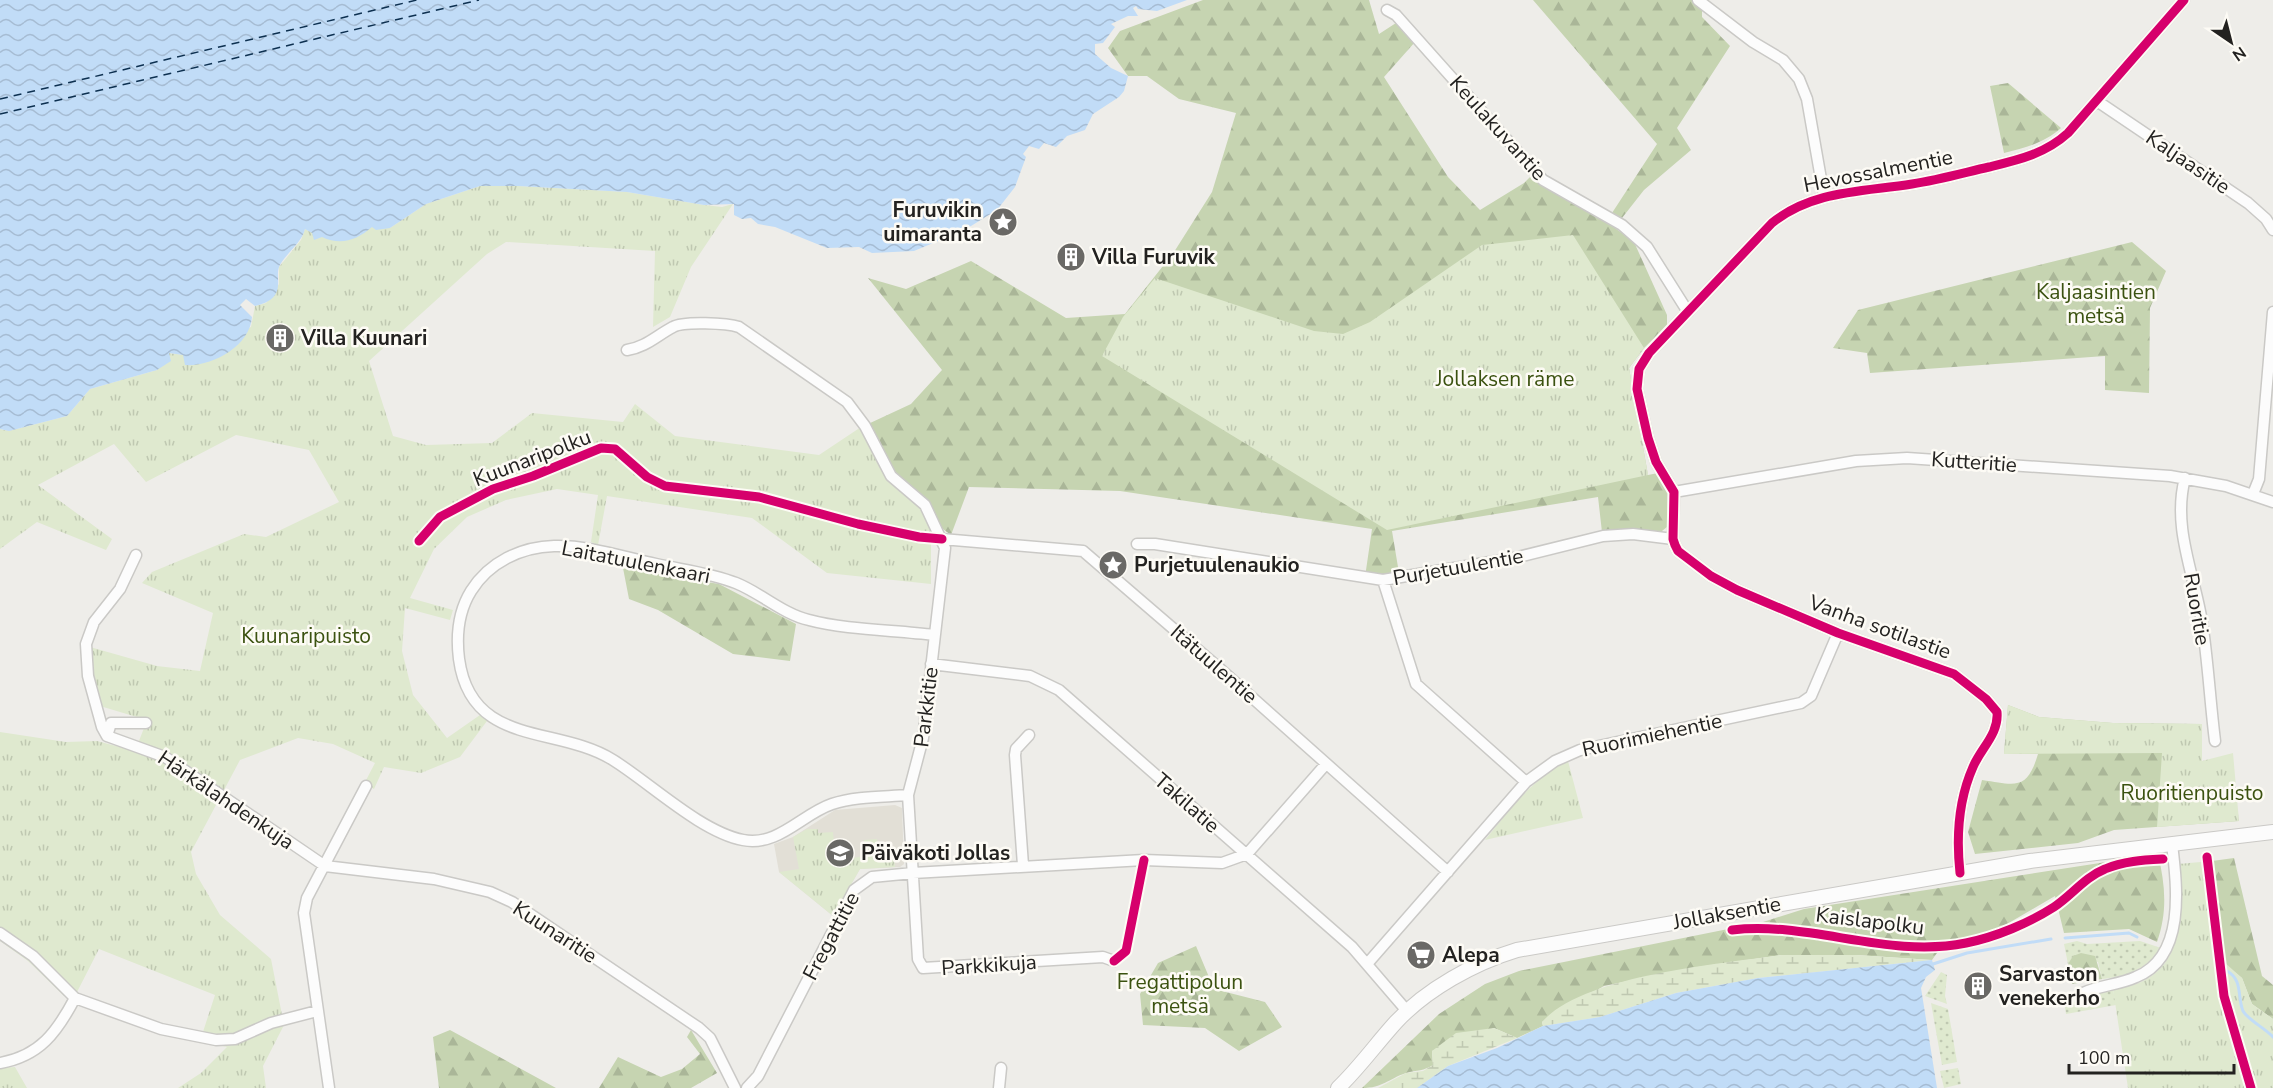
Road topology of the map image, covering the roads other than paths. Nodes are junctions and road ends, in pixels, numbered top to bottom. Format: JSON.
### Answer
{"nodes":[{"id":1,"x":1698,"y":0,"type":"edge"},
{"id":2,"x":2184,"y":0,"type":"edge"},
{"id":3,"x":1387,"y":10,"type":"dead end"},
{"id":4,"x":2097,"y":101,"type":"junction"},
{"id":5,"x":1824,"y":196,"type":"junction"},
{"id":6,"x":2273,"y":230,"type":"edge"},
{"id":7,"x":1688,"y":312,"type":"junction"},
{"id":8,"x":2273,"y":312,"type":"edge"},
{"id":9,"x":627,"y":350,"type":"dead end"},
{"id":10,"x":2185,"y":478,"type":"junction"},
{"id":11,"x":1674,"y":492,"type":"junction"},
{"id":12,"x":2253,"y":494,"type":"junction"},
{"id":13,"x":2273,"y":502,"type":"edge"},
{"id":14,"x":1673,"y":539,"type":"junction"},
{"id":15,"x":942,"y":540,"type":"junction"},
{"id":16,"x":1137,"y":544,"type":"dead end"},
{"id":17,"x":136,"y":555,"type":"dead end"},
{"id":18,"x":1383,"y":580,"type":"junction"},
{"id":19,"x":1838,"y":633,"type":"junction"},
{"id":20,"x":934,"y":634,"type":"junction"},
{"id":21,"x":931,"y":664,"type":"junction"},
{"id":22,"x":146,"y":723,"type":"dead end"},
{"id":23,"x":1029,"y":735,"type":"dead end"},
{"id":24,"x":107,"y":736,"type":"junction"},
{"id":25,"x":2215,"y":741,"type":"dead end"},
{"id":26,"x":1326,"y":764,"type":"junction"},
{"id":27,"x":1526,"y":782,"type":"junction"},
{"id":28,"x":366,"y":786,"type":"dead end"},
{"id":29,"x":908,"y":795,"type":"junction"},
{"id":30,"x":2273,"y":832,"type":"edge"},
{"id":31,"x":2172,"y":844,"type":"junction"},
{"id":32,"x":1247,"y":854,"type":"junction"},
{"id":33,"x":1023,"y":865,"type":"junction"},
{"id":34,"x":325,"y":866,"type":"junction"},
{"id":35,"x":1448,"y":872,"type":"junction"},
{"id":36,"x":913,"y":873,"type":"junction"},
{"id":37,"x":1960,"y":873,"type":"junction"},
{"id":38,"x":0,"y":933,"type":"edge"},
{"id":39,"x":1114,"y":961,"type":"dead end"},
{"id":40,"x":1367,"y":964,"type":"junction"},
{"id":41,"x":2083,"y":993,"type":"dead end"},
{"id":42,"x":75,"y":998,"type":"junction"},
{"id":43,"x":317,"y":1011,"type":"junction"},
{"id":44,"x":1407,"y":1011,"type":"junction"},
{"id":45,"x":0,"y":1063,"type":"edge"},
{"id":46,"x":1001,"y":1068,"type":"dead end"},
{"id":47,"x":329,"y":1088,"type":"edge"},
{"id":48,"x":735,"y":1088,"type":"edge"},
{"id":49,"x":747,"y":1088,"type":"edge"},
{"id":50,"x":999,"y":1088,"type":"edge"},
{"id":51,"x":1338,"y":1088,"type":"edge"}],
"edges":[{"from":1,"to":5,"type":"street"},
{"from":2,"to":4,"type":"street","name":"Hevossalmentie"},
{"from":3,"to":7,"type":"street","name":"Keulakuvantie"},
{"from":4,"to":5,"type":"street","name":"Hevossalmentie"},
{"from":4,"to":6,"type":"street","name":"Kaljaasitie"},
{"from":5,"to":7,"type":"street","name":"Hevossalmentie"},
{"from":7,"to":11,"type":"street","name":"Hevossalmentie"},
{"from":8,"to":12,"type":"street"},
{"from":9,"to":15,"type":"street"},
{"from":10,"to":11,"type":"street","name":"Kutteritie"},
{"from":10,"to":12,"type":"street","name":"Kutteritie"},
{"from":10,"to":25,"type":"street","name":"Ruoritie"},
{"from":11,"to":14,"type":"street"},
{"from":12,"to":13,"type":"street","name":"Kutteritie"},
{"from":14,"to":18,"type":"street","name":"Purjetuulentie"},
{"from":14,"to":19,"type":"street","name":"Vanha sotilastie"},
{"from":15,"to":20,"type":"street","name":"Parkkitie"},
{"from":15,"to":26,"type":"street","name":"Itätuulentie"},
{"from":16,"to":18,"type":"street","name":"Purjetuulentie"},
{"from":17,"to":24,"type":"street"},
{"from":18,"to":27,"type":"street"},
{"from":19,"to":27,"type":"street","name":"Ruorimiehentie"},
{"from":19,"to":37,"type":"street","name":"Vanha sotilastie"},
{"from":20,"to":21,"type":"street","name":"Parkkitie"},
{"from":20,"to":29,"type":"street","name":"Laitatuulenkaari"},
{"from":21,"to":29,"type":"street","name":"Parkkitie"},
{"from":21,"to":32,"type":"street","name":"Takilatie"},
{"from":22,"to":24,"type":"street"},
{"from":23,"to":33,"type":"street"},
{"from":24,"to":34,"type":"street","name":"Härkälahdenkuja"},
{"from":26,"to":32,"type":"street"},
{"from":26,"to":35,"type":"street","name":"Itätuulentie"},
{"from":27,"to":35,"type":"street","name":"Ruorimiehentie"},
{"from":28,"to":34,"type":"street"},
{"from":29,"to":36,"type":"street","name":"Parkkitie"},
{"from":30,"to":31,"type":"main road","name":"Jollaksentie"},
{"from":31,"to":37,"type":"main road","name":"Jollaksentie"},
{"from":31,"to":41,"type":"street"},
{"from":32,"to":33,"type":"street","name":"Fregattitie"},
{"from":32,"to":40,"type":"street","name":"Takilatie"},
{"from":33,"to":36,"type":"street","name":"Fregattitie"},
{"from":34,"to":43,"type":"street"},
{"from":34,"to":48,"type":"street","name":"Kuunaritie"},
{"from":35,"to":40,"type":"street","name":"Ruorimiehentie"},
{"from":36,"to":39,"type":"street","name":"Parkkikuja"},
{"from":36,"to":49,"type":"street","name":"Fregattitie"},
{"from":37,"to":44,"type":"main road","name":"Jollaksentie"},
{"from":38,"to":42,"type":"street"},
{"from":40,"to":44,"type":"street","name":"Takilatie"},
{"from":42,"to":43,"type":"street"},
{"from":42,"to":45,"type":"street"},
{"from":43,"to":47,"type":"street"},
{"from":44,"to":51,"type":"main road","name":"Jollaksentie"},
{"from":46,"to":50,"type":"street"}]}
